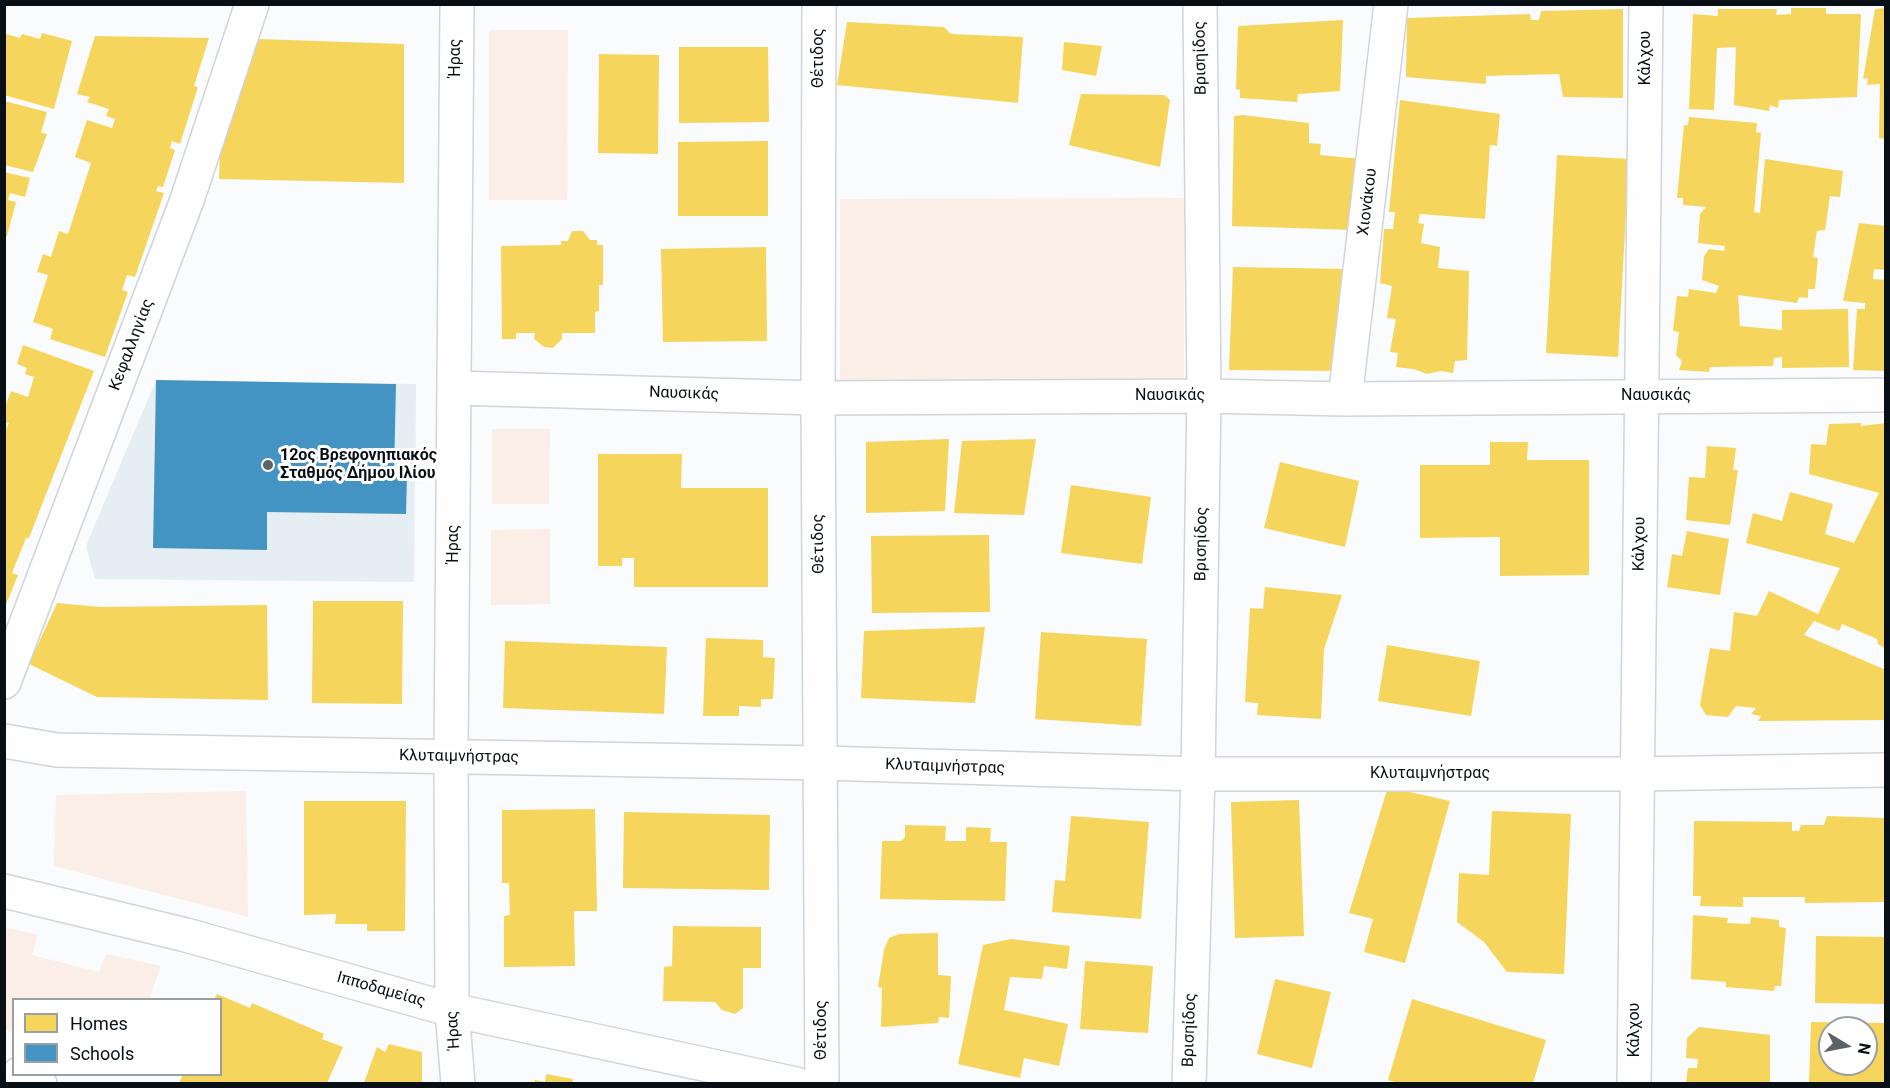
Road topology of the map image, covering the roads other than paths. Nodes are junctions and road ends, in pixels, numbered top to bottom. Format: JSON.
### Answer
{"nodes":[{"id":1,"x":252,"y":4,"type":"edge"},
{"id":2,"x":457,"y":4,"type":"edge"},
{"id":3,"x":819,"y":4,"type":"edge"},
{"id":4,"x":1200,"y":4,"type":"edge"},
{"id":5,"x":1391,"y":4,"type":"edge"},
{"id":6,"x":1646,"y":4,"type":"edge"},
{"id":7,"x":454,"y":388,"type":"junction"},
{"id":8,"x":1886,"y":395,"type":"edge"},
{"id":9,"x":1204,"y":396,"type":"junction"},
{"id":10,"x":1642,"y":396,"type":"junction"},
{"id":11,"x":818,"y":398,"type":"junction"},
{"id":12,"x":1345,"y":399,"type":"junction"},
{"id":13,"x":4,"y":682,"type":"edge"},
{"id":14,"x":4,"y":741,"type":"edge"},
{"id":15,"x":451,"y":757,"type":"junction"},
{"id":16,"x":822,"y":763,"type":"junction"},
{"id":17,"x":1886,"y":770,"type":"edge"},
{"id":18,"x":1198,"y":774,"type":"junction"},
{"id":19,"x":1636,"y":774,"type":"junction"},
{"id":20,"x":4,"y":891,"type":"edge"},
{"id":21,"x":452,"y":1010,"type":"junction"},
{"id":22,"x":24,"y":1076,"type":"edge"},
{"id":23,"x":1197,"y":1081,"type":"edge"},
{"id":24,"x":40,"y":1083,"type":"edge"},
{"id":25,"x":458,"y":1083,"type":"edge"},
{"id":26,"x":796,"y":1083,"type":"edge"},
{"id":27,"x":822,"y":1083,"type":"edge"},
{"id":28,"x":1634,"y":1083,"type":"edge"}],
"edges":[{"from":1,"to":13,"type":"street","name":"Κεφαλληνίας"},
{"from":2,"to":7,"type":"street","name":"Ήρας"},
{"from":3,"to":11,"type":"street","name":"Θέτιδος"},
{"from":4,"to":9,"type":"street","name":"Βρισηίδος"},
{"from":5,"to":12,"type":"street","name":"Χιονάκου"},
{"from":6,"to":10,"type":"street","name":"Κάλχου"},
{"from":7,"to":11,"type":"street","name":"Ναυσικάς"},
{"from":7,"to":15,"type":"street","name":"Ήρας"},
{"from":8,"to":10,"type":"street","name":"Ναυσικάς"},
{"from":9,"to":11,"type":"street","name":"Ναυσικάς"},
{"from":9,"to":12,"type":"street","name":"Ναυσικάς"},
{"from":9,"to":18,"type":"street","name":"Βρισηίδος"},
{"from":10,"to":12,"type":"street","name":"Ναυσικάς"},
{"from":10,"to":19,"type":"street","name":"Κάλχου"},
{"from":11,"to":16,"type":"street","name":"Θέτιδος"},
{"from":14,"to":15,"type":"street","name":"Κλυταιμνήστρας"},
{"from":15,"to":16,"type":"street","name":"Κλυταιμνήστρας"},
{"from":15,"to":21,"type":"street","name":"Ήρας"},
{"from":16,"to":18,"type":"street","name":"Κλυταιμνήστρας"},
{"from":16,"to":27,"type":"street","name":"Θέτιδος"},
{"from":17,"to":19,"type":"street","name":"Κλυταιμνήστρας"},
{"from":18,"to":19,"type":"street","name":"Κλυταιμνήστρας"},
{"from":18,"to":23,"type":"street","name":"Βρισηίδος"},
{"from":19,"to":28,"type":"street","name":"Κάλχου"},
{"from":20,"to":21,"type":"street","name":"Ιπποδαμείας"},
{"from":21,"to":25,"type":"street","name":"Ήρας"},
{"from":21,"to":26,"type":"street","name":"Ιπποδαμείας"},
{"from":22,"to":24,"type":"street"}]}
